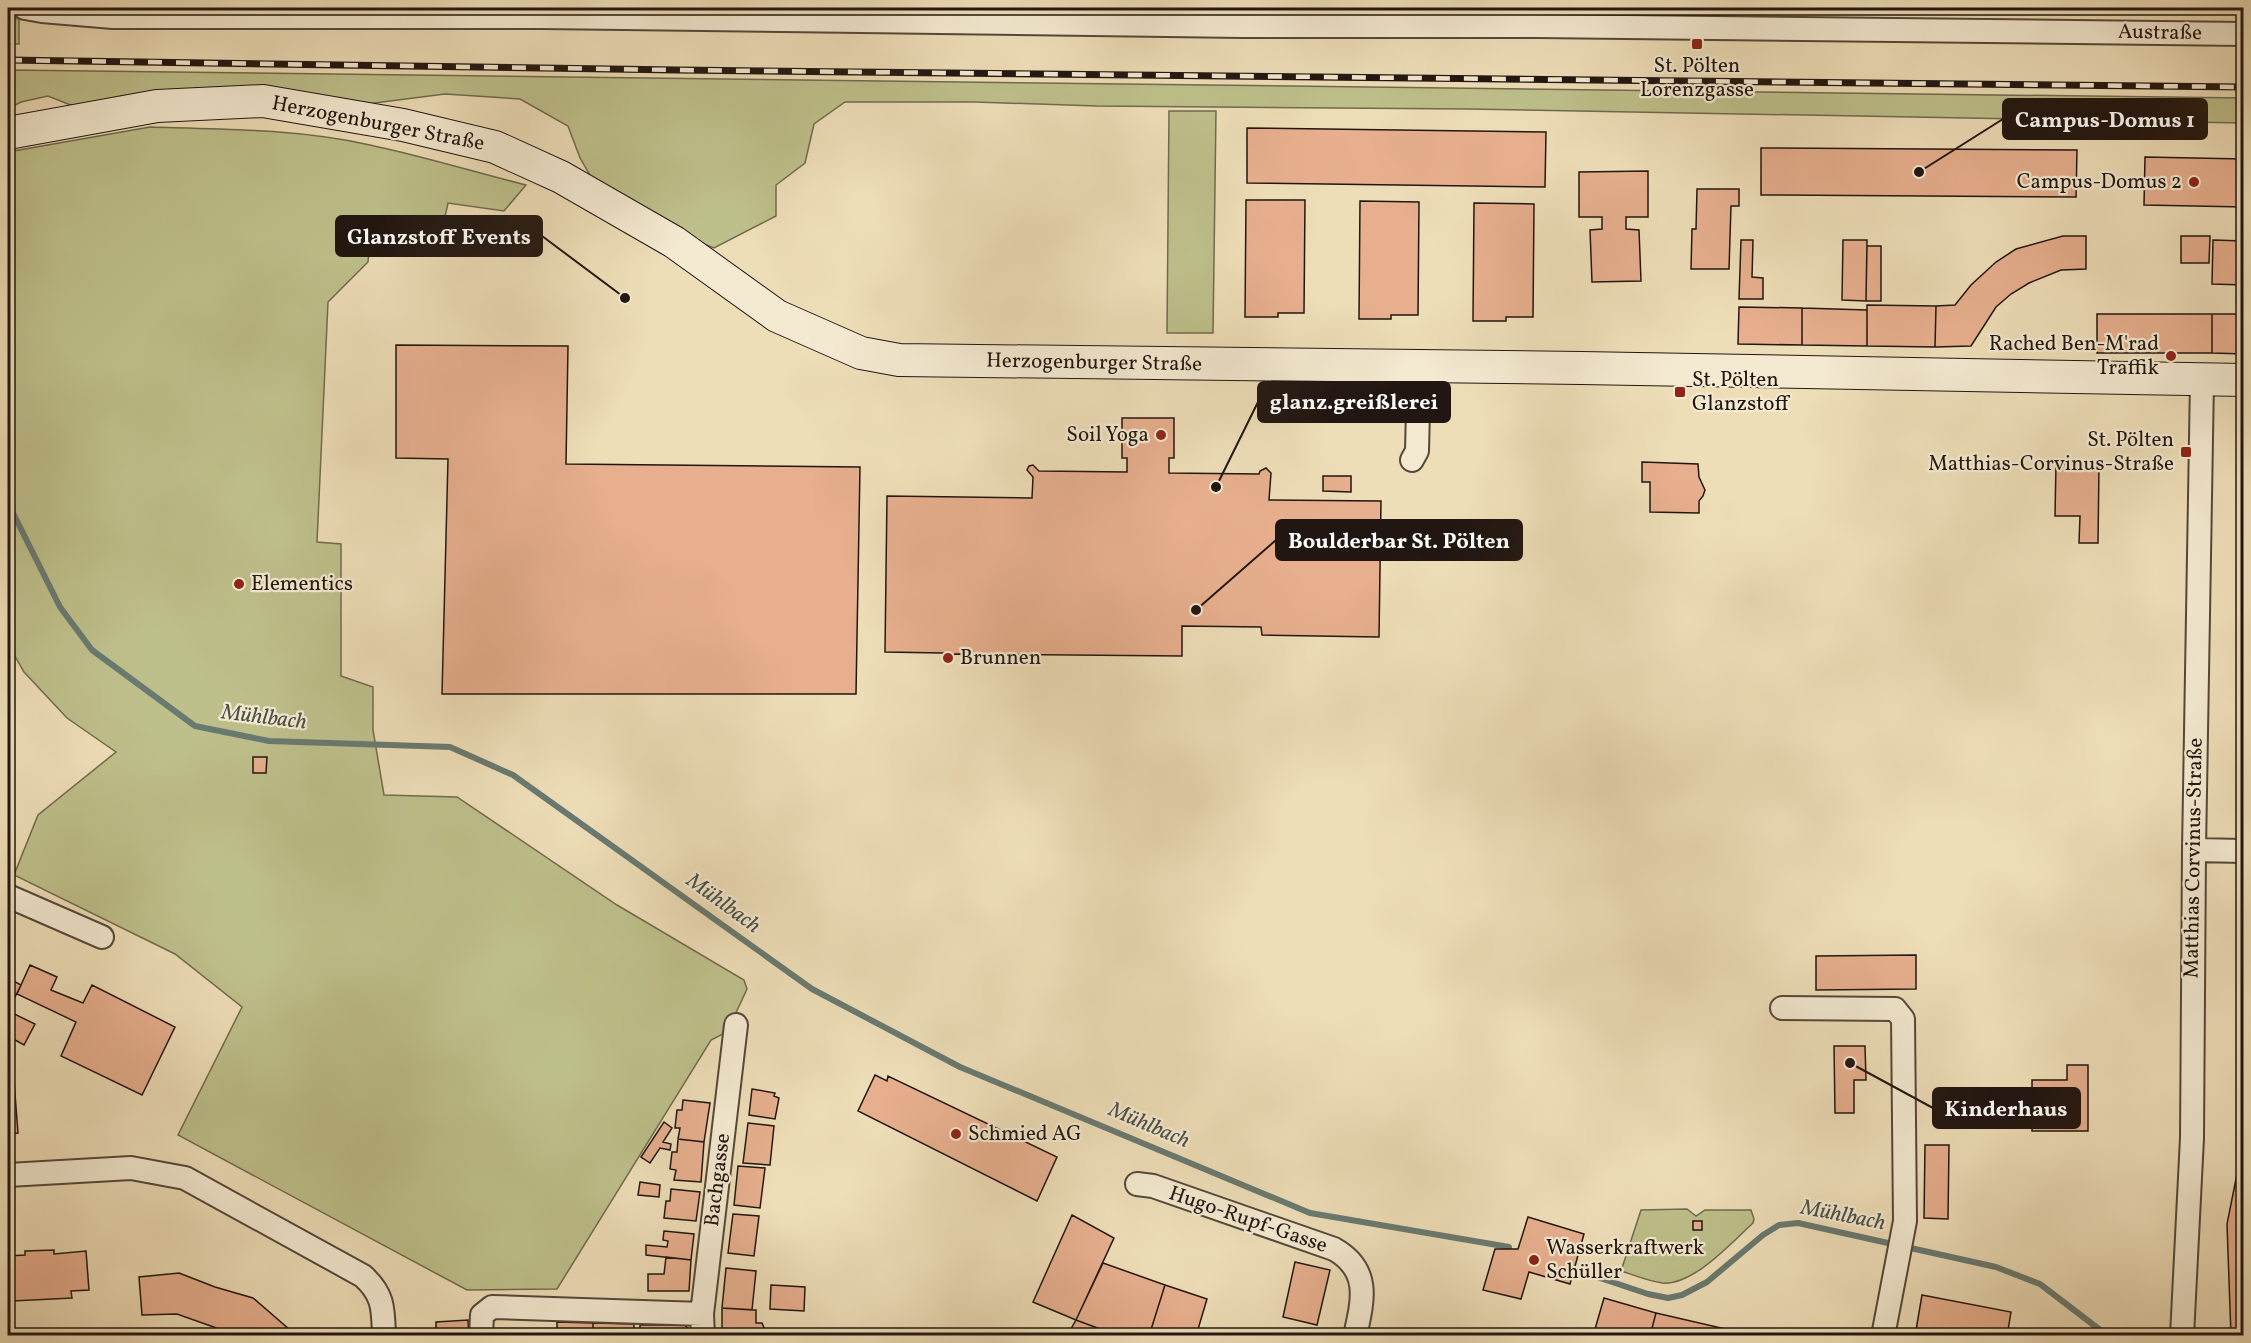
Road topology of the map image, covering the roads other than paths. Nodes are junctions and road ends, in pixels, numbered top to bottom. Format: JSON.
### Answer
{"nodes":[{"id":1,"x":25,"y":8,"type":"edge"},
{"id":2,"x":1242,"y":17,"type":"edge"},
{"id":3,"x":1608,"y":17,"type":"edge"},
{"id":4,"x":2244,"y":34,"type":"edge"},
{"id":5,"x":8,"y":133,"type":"edge"},
{"id":6,"x":1419,"y":367,"type":"junction"},
{"id":7,"x":2202,"y":380,"type":"junction"},
{"id":8,"x":2244,"y":380,"type":"edge"},
{"id":9,"x":1412,"y":460,"type":"dead end"},
{"id":10,"x":2193,"y":850,"type":"junction"},
{"id":11,"x":2244,"y":851,"type":"edge"},
{"id":12,"x":8,"y":896,"type":"edge"},
{"id":13,"x":102,"y":937,"type":"dead end"},
{"id":14,"x":1782,"y":1008,"type":"dead end"},
{"id":15,"x":735,"y":1025,"type":"dead end"},
{"id":16,"x":8,"y":1175,"type":"edge"},
{"id":17,"x":1137,"y":1184,"type":"dead end"},
{"id":18,"x":703,"y":1325,"type":"edge"},
{"id":19,"x":481,"y":1327,"type":"edge"},
{"id":20,"x":384,"y":1335,"type":"edge"},
{"id":21,"x":1355,"y":1335,"type":"edge"},
{"id":22,"x":1883,"y":1335,"type":"edge"},
{"id":23,"x":2182,"y":1335,"type":"edge"}],
"edges":[{"from":1,"to":2,"type":"street","name":"Austraße"},
{"from":2,"to":3,"type":"street","name":"Austraße"},
{"from":3,"to":4,"type":"street","name":"Austraße"},
{"from":5,"to":6,"type":"street","name":"Herzogenburger Straße"},
{"from":6,"to":7,"type":"street","name":"Herzogenburger Straße"},
{"from":6,"to":9,"type":"street"},
{"from":7,"to":8,"type":"street","name":"Herzogenburger Straße"},
{"from":7,"to":10,"type":"street","name":"Matthias Corvinus-Straße"},
{"from":10,"to":11,"type":"street"},
{"from":10,"to":23,"type":"street","name":"Matthias Corvinus-Straße"},
{"from":12,"to":13,"type":"street"},
{"from":14,"to":22,"type":"street"},
{"from":15,"to":18,"type":"street","name":"Bachgasse"},
{"from":16,"to":20,"type":"street"},
{"from":17,"to":21,"type":"street","name":"Hugo-Rupf-Gasse"},
{"from":18,"to":19,"type":"street"}]}
